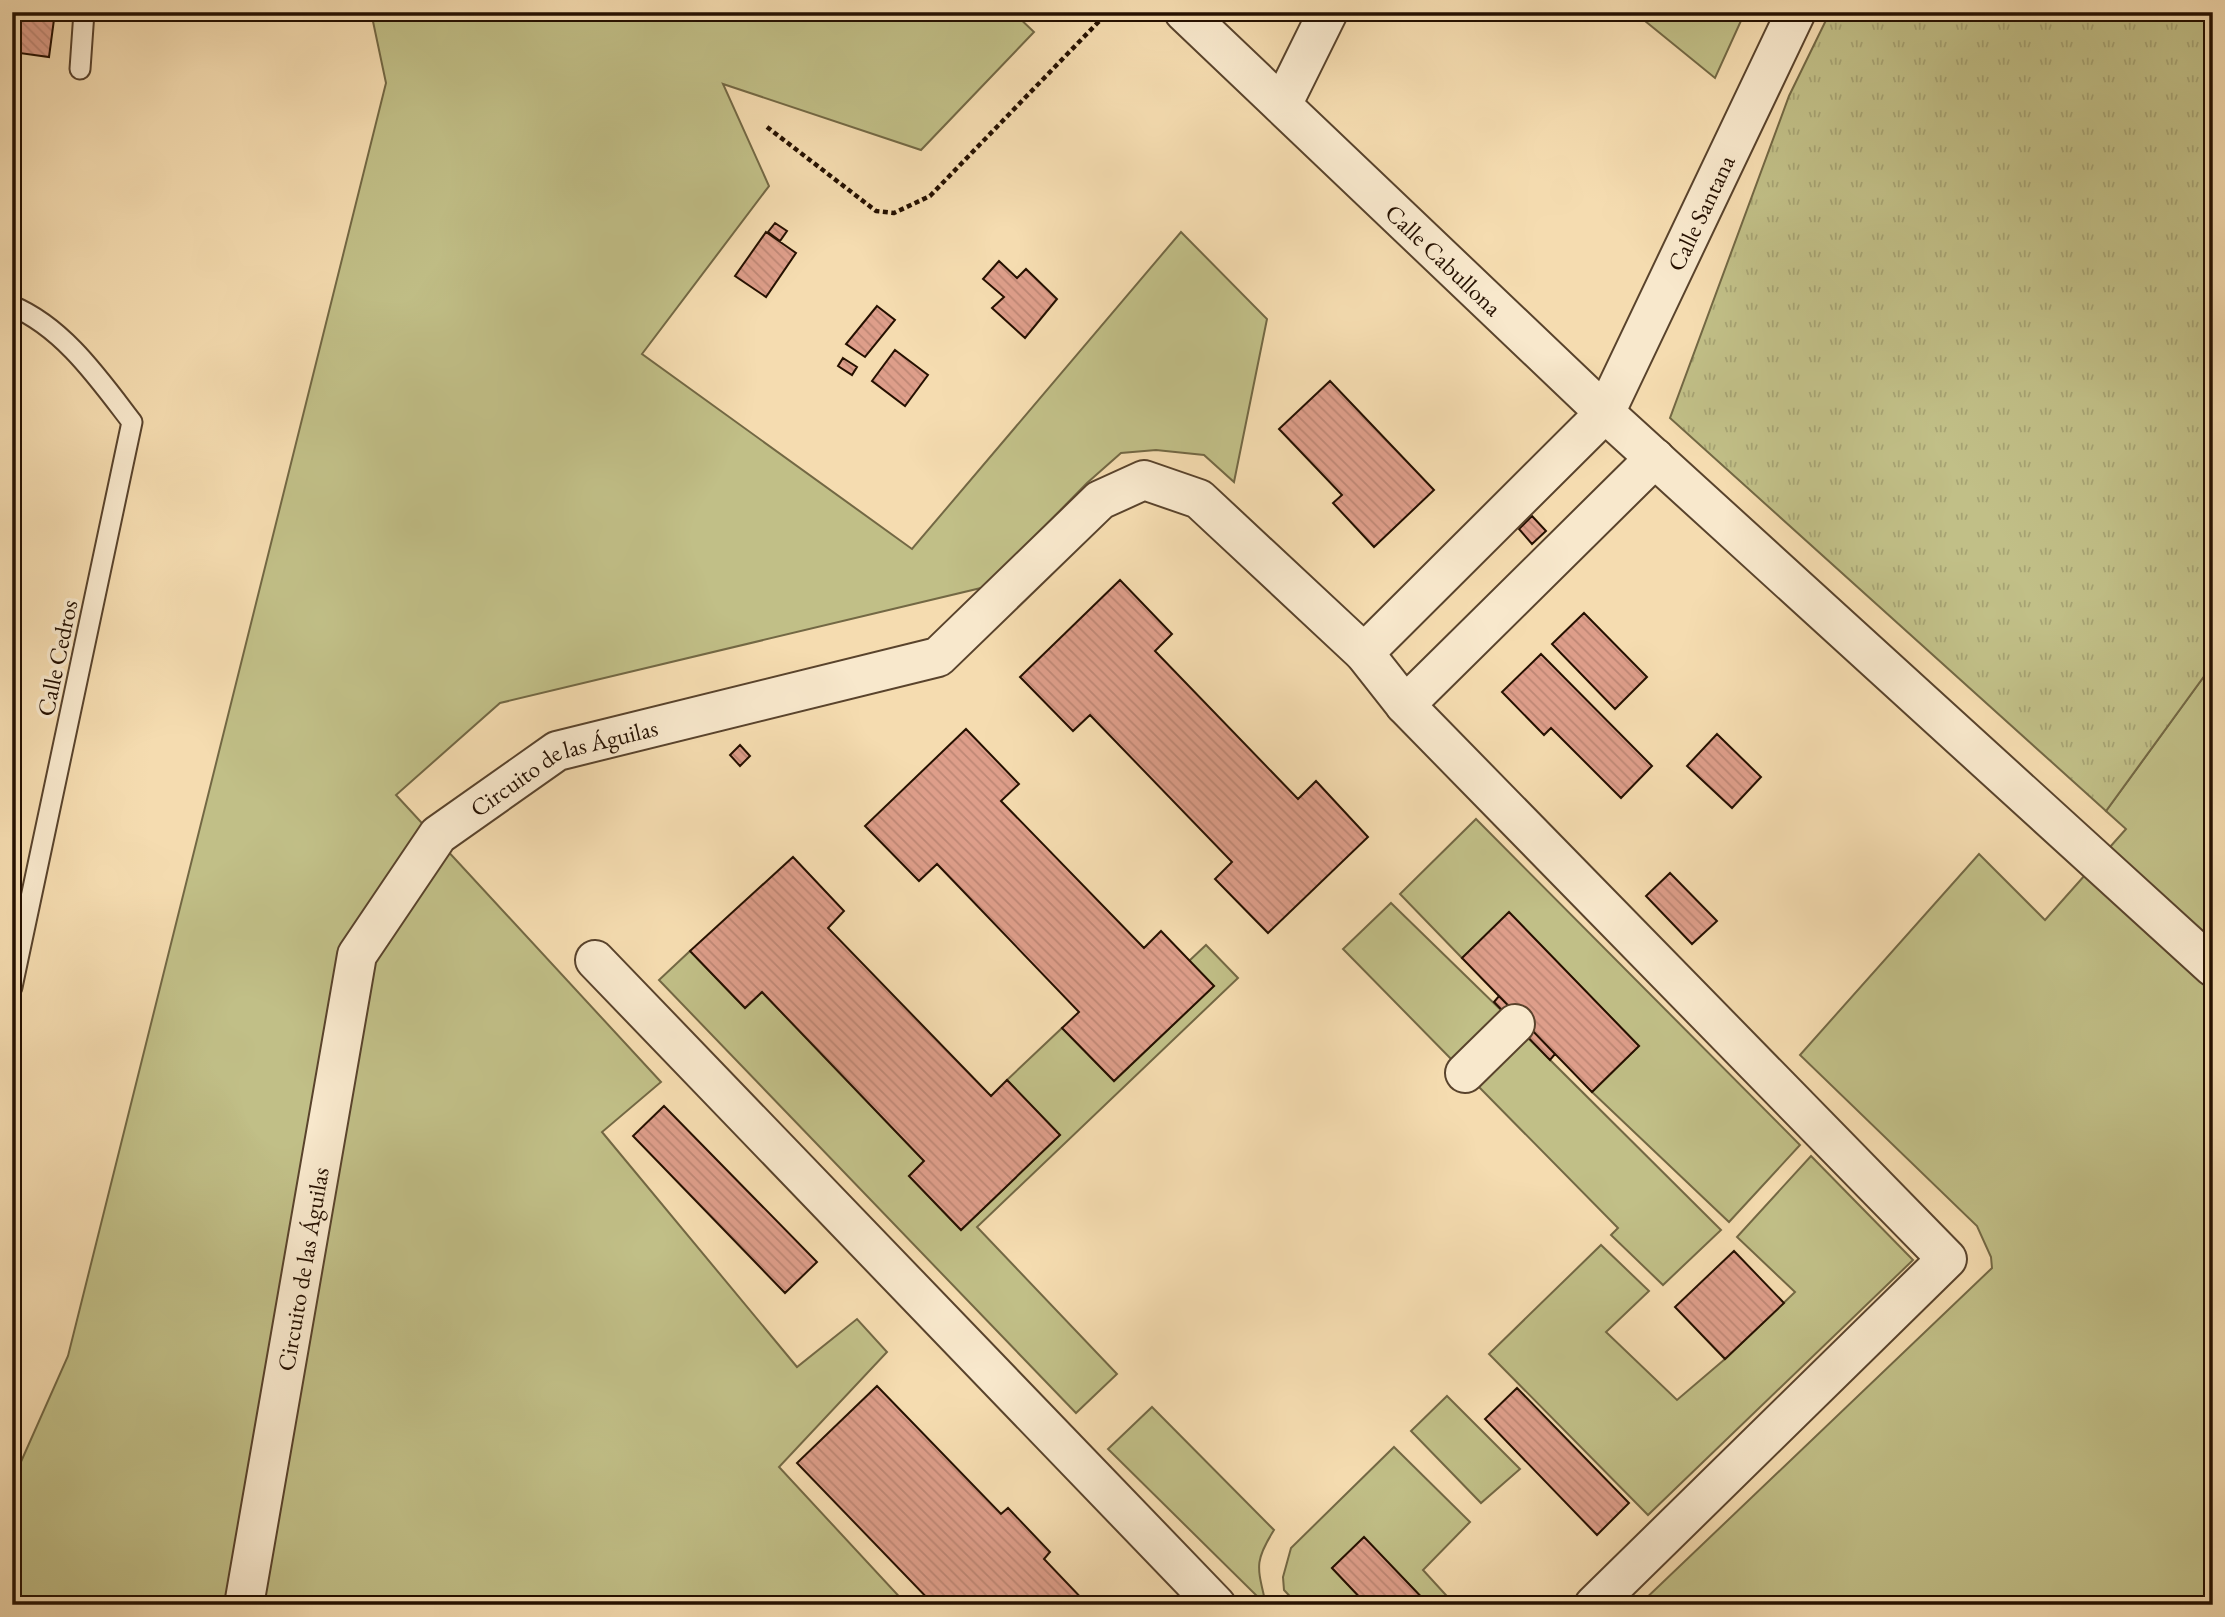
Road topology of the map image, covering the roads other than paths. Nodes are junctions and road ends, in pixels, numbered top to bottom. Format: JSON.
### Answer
{"nodes":[{"id":1,"x":84,"y":12,"type":"edge"},
{"id":2,"x":1184,"y":12,"type":"edge"},
{"id":3,"x":1328,"y":12,"type":"edge"},
{"id":4,"x":1796,"y":12,"type":"edge"},
{"id":5,"x":80,"y":68,"type":"dead end"},
{"id":6,"x":1282,"y":106,"type":"junction"},
{"id":7,"x":12,"y":306,"type":"edge"},
{"id":8,"x":1605,"y":413,"type":"junction"},
{"id":9,"x":1655,"y":458,"type":"junction"},
{"id":10,"x":1364,"y":653,"type":"junction"},
{"id":11,"x":1405,"y":705,"type":"junction"},
{"id":12,"x":595,"y":960,"type":"dead end"},
{"id":13,"x":2213,"y":967,"type":"edge"},
{"id":14,"x":12,"y":987,"type":"edge"},
{"id":15,"x":1515,"y":1024,"type":"dead end"},
{"id":16,"x":1465,"y":1073,"type":"dead end"},
{"id":17,"x":244,"y":1605,"type":"edge"},
{"id":18,"x":1216,"y":1605,"type":"edge"},
{"id":19,"x":1594,"y":1605,"type":"edge"}],
"edges":[{"from":1,"to":5,"type":"lane"},
{"from":2,"to":6,"type":"street","name":"Calle Cabullona"},
{"from":3,"to":6,"type":"street"},
{"from":4,"to":8,"type":"street","name":"Calle Santana"},
{"from":6,"to":8,"type":"street","name":"Calle Cabullona"},
{"from":7,"to":14,"type":"lane","name":"Calle Cedros"},
{"from":8,"to":9,"type":"street","name":"Calle Cabullona"},
{"from":8,"to":10,"type":"street","name":"Calle Santana"},
{"from":9,"to":11,"type":"street"},
{"from":9,"to":13,"type":"street","name":"Calle Cabullona"},
{"from":10,"to":11,"type":"street","name":"Circuito de las Águilas"},
{"from":10,"to":17,"type":"street","name":"Circuito de las Águilas"},
{"from":11,"to":19,"type":"street","name":"Circuito de las Águilas"},
{"from":12,"to":18,"type":"street"},
{"from":15,"to":16,"type":"street"}]}
